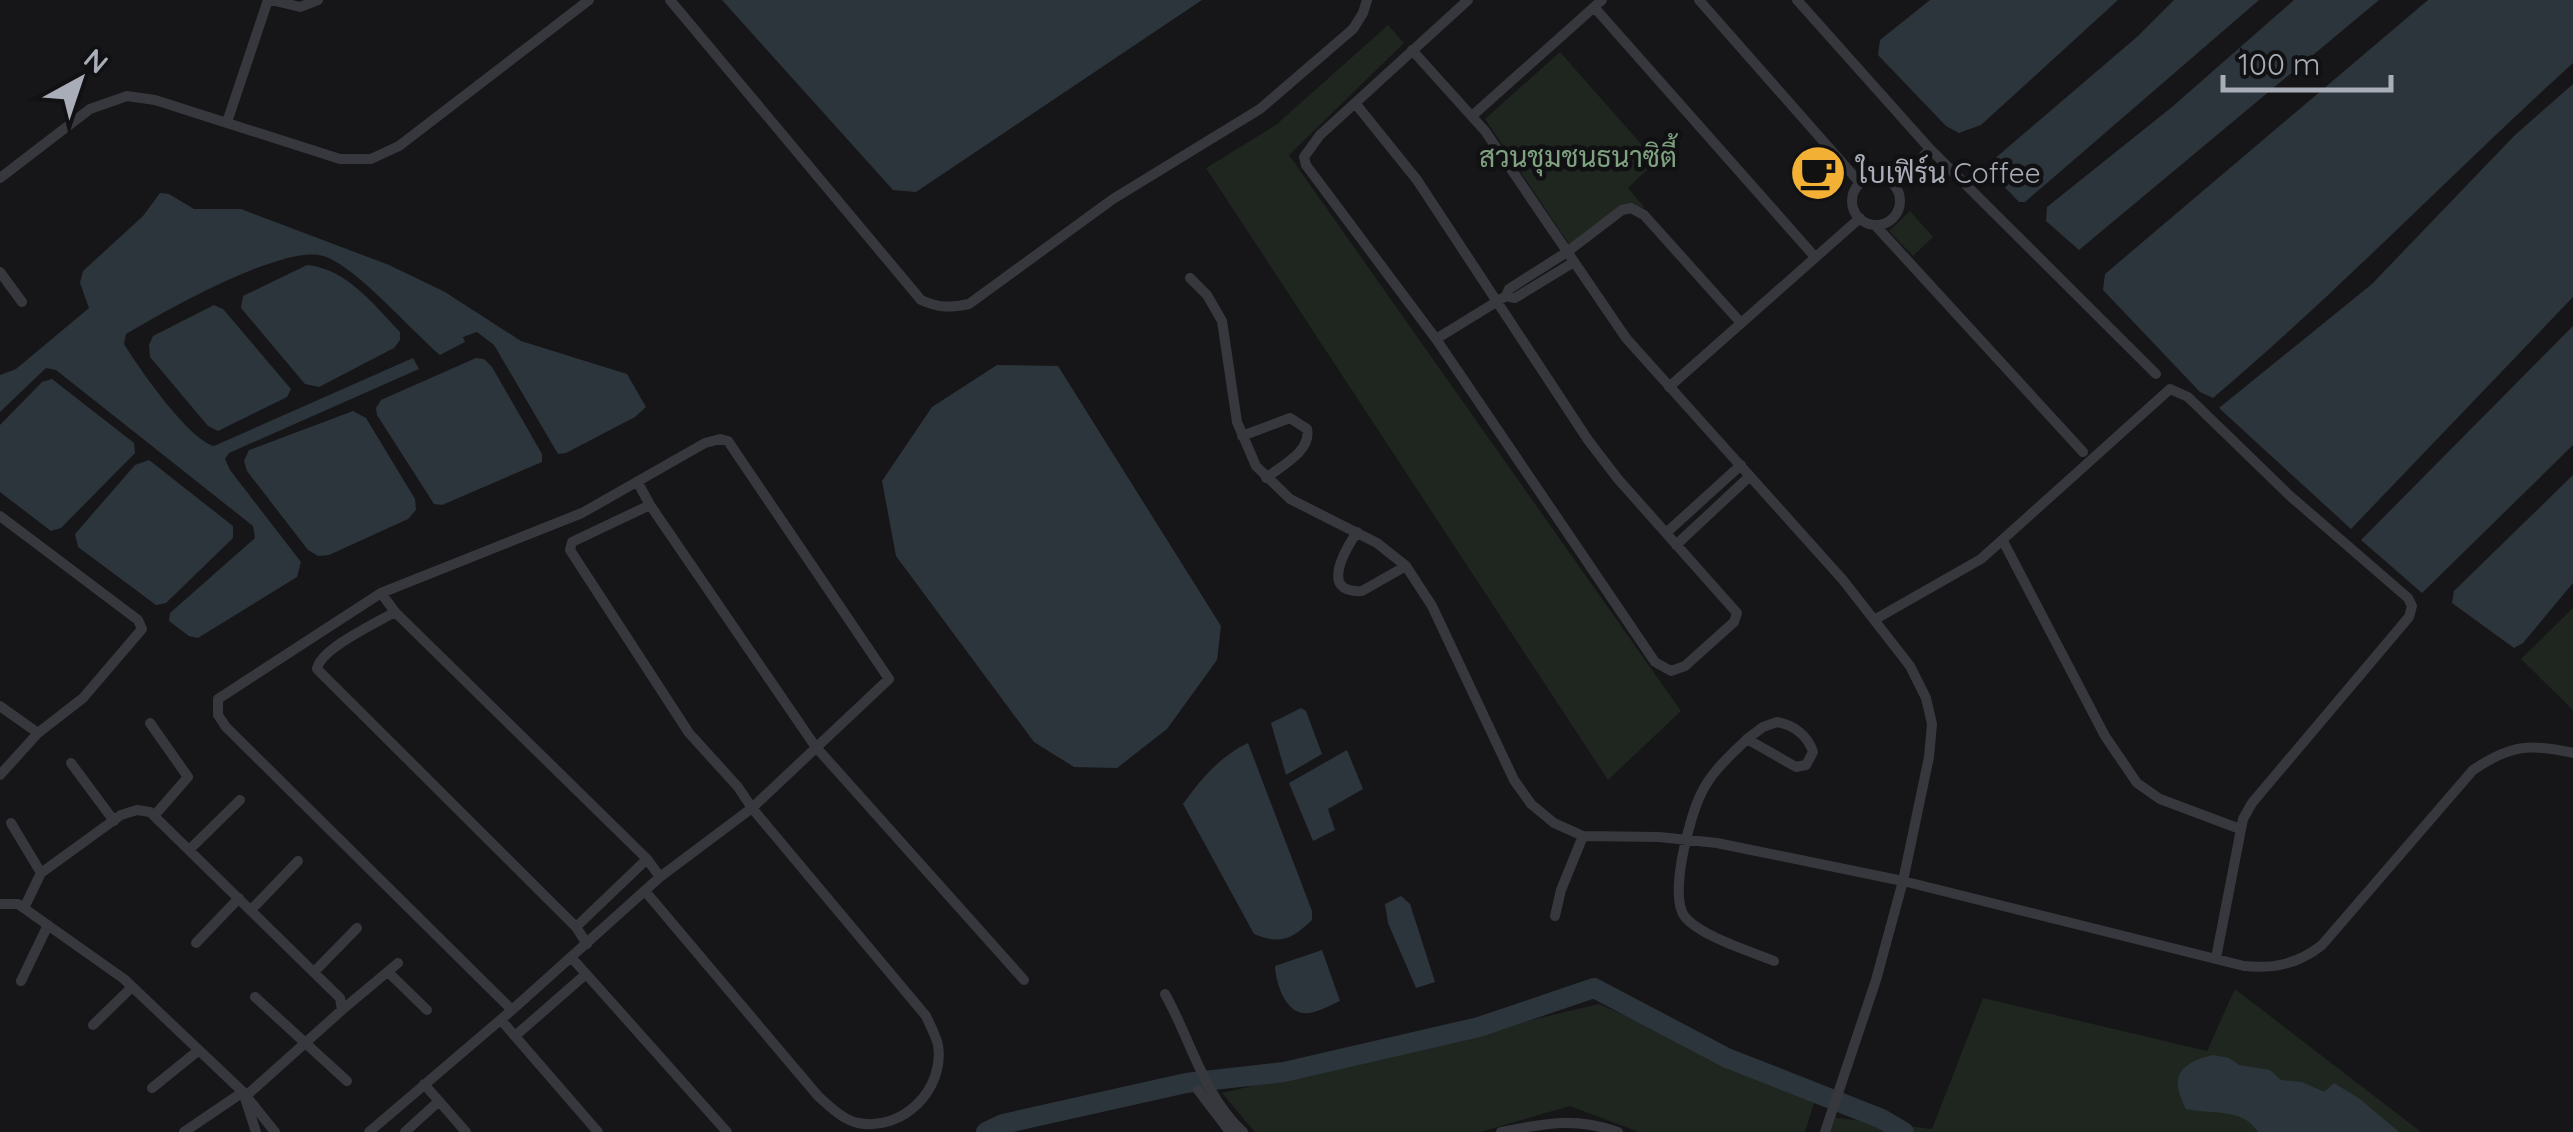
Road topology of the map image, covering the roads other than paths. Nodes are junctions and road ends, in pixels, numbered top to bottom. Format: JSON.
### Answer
{"nodes":[{"id":1,"x":269,"y":0,"type":"edge"},
{"id":2,"x":318,"y":0,"type":"edge"},
{"id":3,"x":589,"y":0,"type":"edge"},
{"id":4,"x":670,"y":0,"type":"edge"},
{"id":5,"x":1367,"y":0,"type":"edge"},
{"id":6,"x":1468,"y":0,"type":"edge"},
{"id":7,"x":1699,"y":0,"type":"edge"},
{"id":8,"x":1797,"y":0,"type":"edge"},
{"id":9,"x":1598,"y":3,"type":"edge"},
{"id":10,"x":1412,"y":50,"type":"junction"},
{"id":11,"x":1355,"y":103,"type":"junction"},
{"id":12,"x":1472,"y":116,"type":"junction"},
{"id":13,"x":227,"y":122,"type":"junction"},
{"id":14,"x":1930,"y":150,"type":"junction"},
{"id":15,"x":0,"y":178,"type":"edge"},
{"id":16,"x":1860,"y":183,"type":"junction"},
{"id":17,"x":1895,"y":186,"type":"junction"},
{"id":18,"x":1860,"y":218,"type":"junction"},
{"id":19,"x":1876,"y":225,"type":"junction"},
{"id":20,"x":1570,"y":257,"type":"junction"},
{"id":21,"x":1815,"y":257,"type":"junction"},
{"id":22,"x":0,"y":272,"type":"edge"},
{"id":23,"x":1190,"y":278,"type":"dead end"},
{"id":24,"x":1501,"y":299,"type":"junction"},
{"id":25,"x":22,"y":302,"type":"dead end"},
{"id":26,"x":1741,"y":323,"type":"junction"},
{"id":27,"x":1436,"y":339,"type":"junction"},
{"id":28,"x":2156,"y":374,"type":"dead end"},
{"id":29,"x":1669,"y":386,"type":"junction"},
{"id":30,"x":1242,"y":436,"type":"junction"},
{"id":31,"x":2083,"y":452,"type":"dead end"},
{"id":32,"x":1741,"y":466,"type":"junction"},
{"id":33,"x":1750,"y":476,"type":"junction"},
{"id":34,"x":1266,"y":478,"type":"junction"},
{"id":35,"x":638,"y":483,"type":"junction"},
{"id":36,"x":650,"y":506,"type":"junction"},
{"id":37,"x":0,"y":516,"type":"edge"},
{"id":38,"x":1357,"y":532,"type":"junction"},
{"id":39,"x":1666,"y":533,"type":"junction"},
{"id":40,"x":2003,"y":541,"type":"junction"},
{"id":41,"x":1676,"y":545,"type":"junction"},
{"id":42,"x":1406,"y":566,"type":"junction"},
{"id":43,"x":382,"y":593,"type":"junction"},
{"id":44,"x":396,"y":612,"type":"junction"},
{"id":45,"x":1874,"y":620,"type":"junction"},
{"id":46,"x":0,"y":706,"type":"edge"},
{"id":47,"x":150,"y":723,"type":"dead end"},
{"id":48,"x":38,"y":733,"type":"junction"},
{"id":49,"x":1747,"y":739,"type":"junction"},
{"id":50,"x":815,"y":746,"type":"junction"},
{"id":51,"x":2573,"y":752,"type":"edge"},
{"id":52,"x":71,"y":763,"type":"dead end"},
{"id":53,"x":0,"y":775,"type":"edge"},
{"id":54,"x":240,"y":800,"type":"dead end"},
{"id":55,"x":752,"y":808,"type":"junction"},
{"id":56,"x":154,"y":816,"type":"junction"},
{"id":57,"x":114,"y":821,"type":"junction"},
{"id":58,"x":11,"y":823,"type":"dead end"},
{"id":59,"x":2240,"y":830,"type":"junction"},
{"id":60,"x":1583,"y":836,"type":"junction"},
{"id":61,"x":1687,"y":840,"type":"junction"},
{"id":62,"x":190,"y":849,"type":"junction"},
{"id":63,"x":647,"y":859,"type":"junction"},
{"id":64,"x":298,"y":860,"type":"dead end"},
{"id":65,"x":42,"y":874,"type":"junction"},
{"id":66,"x":660,"y":877,"type":"junction"},
{"id":67,"x":1903,"y":881,"type":"junction"},
{"id":68,"x":645,"y":891,"type":"junction"},
{"id":69,"x":239,"y":898,"type":"junction"},
{"id":70,"x":0,"y":904,"type":"edge"},
{"id":71,"x":24,"y":908,"type":"junction"},
{"id":72,"x":251,"y":910,"type":"junction"},
{"id":73,"x":1554,"y":916,"type":"dead end"},
{"id":74,"x":48,"y":926,"type":"junction"},
{"id":75,"x":576,"y":927,"type":"junction"},
{"id":76,"x":357,"y":928,"type":"dead end"},
{"id":77,"x":196,"y":943,"type":"dead end"},
{"id":78,"x":587,"y":944,"type":"junction"},
{"id":79,"x":571,"y":958,"type":"junction"},
{"id":80,"x":2216,"y":958,"type":"junction"},
{"id":81,"x":1774,"y":961,"type":"dead end"},
{"id":82,"x":398,"y":963,"type":"dead end"},
{"id":83,"x":314,"y":972,"type":"junction"},
{"id":84,"x":388,"y":972,"type":"junction"},
{"id":85,"x":586,"y":974,"type":"junction"},
{"id":86,"x":1024,"y":980,"type":"dead end"},
{"id":87,"x":22,"y":982,"type":"dead end"},
{"id":88,"x":132,"y":986,"type":"junction"},
{"id":89,"x":1165,"y":994,"type":"dead end"},
{"id":90,"x":255,"y":997,"type":"dead end"},
{"id":91,"x":342,"y":1010,"type":"junction"},
{"id":92,"x":427,"y":1010,"type":"dead end"},
{"id":93,"x":512,"y":1010,"type":"junction"},
{"id":94,"x":501,"y":1020,"type":"junction"},
{"id":95,"x":93,"y":1025,"type":"dead end"},
{"id":96,"x":515,"y":1036,"type":"junction"},
{"id":97,"x":306,"y":1041,"type":"junction"},
{"id":98,"x":199,"y":1050,"type":"junction"},
{"id":99,"x":347,"y":1081,"type":"dead end"},
{"id":100,"x":424,"y":1084,"type":"junction"},
{"id":101,"x":152,"y":1088,"type":"dead end"},
{"id":102,"x":1204,"y":1091,"type":"junction"},
{"id":103,"x":244,"y":1094,"type":"junction"},
{"id":104,"x":439,"y":1101,"type":"junction"},
{"id":105,"x":184,"y":1132,"type":"edge"},
{"id":106,"x":256,"y":1132,"type":"edge"},
{"id":107,"x":275,"y":1132,"type":"edge"},
{"id":108,"x":369,"y":1132,"type":"edge"},
{"id":109,"x":405,"y":1132,"type":"edge"},
{"id":110,"x":466,"y":1132,"type":"edge"},
{"id":111,"x":598,"y":1132,"type":"edge"},
{"id":112,"x":727,"y":1132,"type":"edge"},
{"id":113,"x":1230,"y":1132,"type":"edge"},
{"id":114,"x":1243,"y":1132,"type":"edge"},
{"id":115,"x":1501,"y":1132,"type":"edge"},
{"id":116,"x":1618,"y":1132,"type":"edge"},
{"id":117,"x":1825,"y":1132,"type":"edge"}],
"edges":[{"from":1,"to":2,"type":"street"},
{"from":1,"to":13,"type":"street"},
{"from":3,"to":13,"type":"street"},
{"from":4,"to":5,"type":"street"},
{"from":6,"to":10,"type":"street"},
{"from":7,"to":16,"type":"street"},
{"from":8,"to":14,"type":"street"},
{"from":9,"to":12,"type":"street"},
{"from":9,"to":21,"type":"street"},
{"from":10,"to":11,"type":"street"},
{"from":10,"to":12,"type":"street"},
{"from":11,"to":24,"type":"street"},
{"from":11,"to":27,"type":"street"},
{"from":12,"to":20,"type":"street"},
{"from":13,"to":15,"type":"street"},
{"from":14,"to":17,"type":"street"},
{"from":14,"to":28,"type":"street"},
{"from":16,"to":17,"type":"street"},
{"from":16,"to":18,"type":"street"},
{"from":17,"to":19,"type":"street"},
{"from":18,"to":19,"type":"street"},
{"from":18,"to":21,"type":"street"},
{"from":19,"to":31,"type":"street"},
{"from":20,"to":24,"type":"street"},
{"from":20,"to":26,"type":"street"},
{"from":20,"to":29,"type":"street"},
{"from":21,"to":26,"type":"street"},
{"from":22,"to":25,"type":"street"},
{"from":23,"to":30,"type":"street"},
{"from":24,"to":27,"type":"street"},
{"from":24,"to":39,"type":"street"},
{"from":26,"to":29,"type":"street"},
{"from":27,"to":41,"type":"street"},
{"from":29,"to":32,"type":"street"},
{"from":30,"to":34,"type":"street"},
{"from":30,"to":34,"type":"street"},
{"from":32,"to":33,"type":"street"},
{"from":32,"to":39,"type":"street"},
{"from":33,"to":41,"type":"street"},
{"from":33,"to":45,"type":"street"},
{"from":34,"to":38,"type":"street"},
{"from":35,"to":36,"type":"street"},
{"from":35,"to":43,"type":"street"},
{"from":35,"to":50,"type":"street"},
{"from":36,"to":50,"type":"street"},
{"from":36,"to":55,"type":"street"},
{"from":37,"to":48,"type":"street"},
{"from":38,"to":42,"type":"street"},
{"from":38,"to":42,"type":"street"},
{"from":39,"to":41,"type":"street"},
{"from":40,"to":45,"type":"street"},
{"from":40,"to":59,"type":"street"},
{"from":40,"to":59,"type":"street"},
{"from":42,"to":60,"type":"street"},
{"from":43,"to":44,"type":"street"},
{"from":43,"to":93,"type":"street"},
{"from":44,"to":63,"type":"street"},
{"from":44,"to":75,"type":"street"},
{"from":45,"to":67,"type":"street"},
{"from":46,"to":48,"type":"street"},
{"from":47,"to":56,"type":"street"},
{"from":48,"to":53,"type":"street"},
{"from":49,"to":49,"type":"street"},
{"from":49,"to":61,"type":"street"},
{"from":50,"to":55,"type":"street"},
{"from":50,"to":86,"type":"street"},
{"from":51,"to":80,"type":"street"},
{"from":52,"to":57,"type":"street"},
{"from":54,"to":62,"type":"street"},
{"from":55,"to":66,"type":"street"},
{"from":55,"to":68,"type":"street"},
{"from":56,"to":57,"type":"street"},
{"from":56,"to":62,"type":"street"},
{"from":57,"to":65,"type":"street"},
{"from":58,"to":65,"type":"street"},
{"from":59,"to":80,"type":"street"},
{"from":60,"to":61,"type":"street"},
{"from":60,"to":73,"type":"street"},
{"from":61,"to":67,"type":"street"},
{"from":61,"to":81,"type":"street"},
{"from":62,"to":69,"type":"street"},
{"from":63,"to":66,"type":"street"},
{"from":63,"to":75,"type":"street"},
{"from":64,"to":72,"type":"street"},
{"from":65,"to":71,"type":"street"},
{"from":66,"to":68,"type":"street"},
{"from":67,"to":80,"type":"street"},
{"from":67,"to":117,"type":"street"},
{"from":68,"to":78,"type":"street"},
{"from":69,"to":72,"type":"street"},
{"from":69,"to":77,"type":"street"},
{"from":70,"to":71,"type":"street"},
{"from":71,"to":74,"type":"street"},
{"from":72,"to":83,"type":"street"},
{"from":74,"to":87,"type":"street"},
{"from":74,"to":88,"type":"street"},
{"from":75,"to":78,"type":"street"},
{"from":76,"to":83,"type":"street"},
{"from":78,"to":79,"type":"street"},
{"from":79,"to":85,"type":"street"},
{"from":79,"to":93,"type":"street"},
{"from":82,"to":84,"type":"street"},
{"from":83,"to":91,"type":"street"},
{"from":84,"to":91,"type":"street"},
{"from":84,"to":92,"type":"street"},
{"from":85,"to":96,"type":"street"},
{"from":85,"to":112,"type":"street"},
{"from":88,"to":95,"type":"street"},
{"from":88,"to":98,"type":"street"},
{"from":89,"to":102,"type":"street"},
{"from":90,"to":97,"type":"street"},
{"from":91,"to":97,"type":"street"},
{"from":93,"to":94,"type":"street"},
{"from":94,"to":96,"type":"street"},
{"from":94,"to":100,"type":"street"},
{"from":96,"to":111,"type":"street"},
{"from":97,"to":99,"type":"street"},
{"from":97,"to":103,"type":"street"},
{"from":98,"to":101,"type":"street"},
{"from":98,"to":103,"type":"street"},
{"from":100,"to":104,"type":"street"},
{"from":100,"to":108,"type":"street"},
{"from":102,"to":113,"type":"street"},
{"from":102,"to":114,"type":"street"},
{"from":103,"to":105,"type":"street"},
{"from":103,"to":106,"type":"street"},
{"from":103,"to":107,"type":"street"},
{"from":104,"to":109,"type":"street"},
{"from":104,"to":110,"type":"street"},
{"from":115,"to":116,"type":"street"}]}
